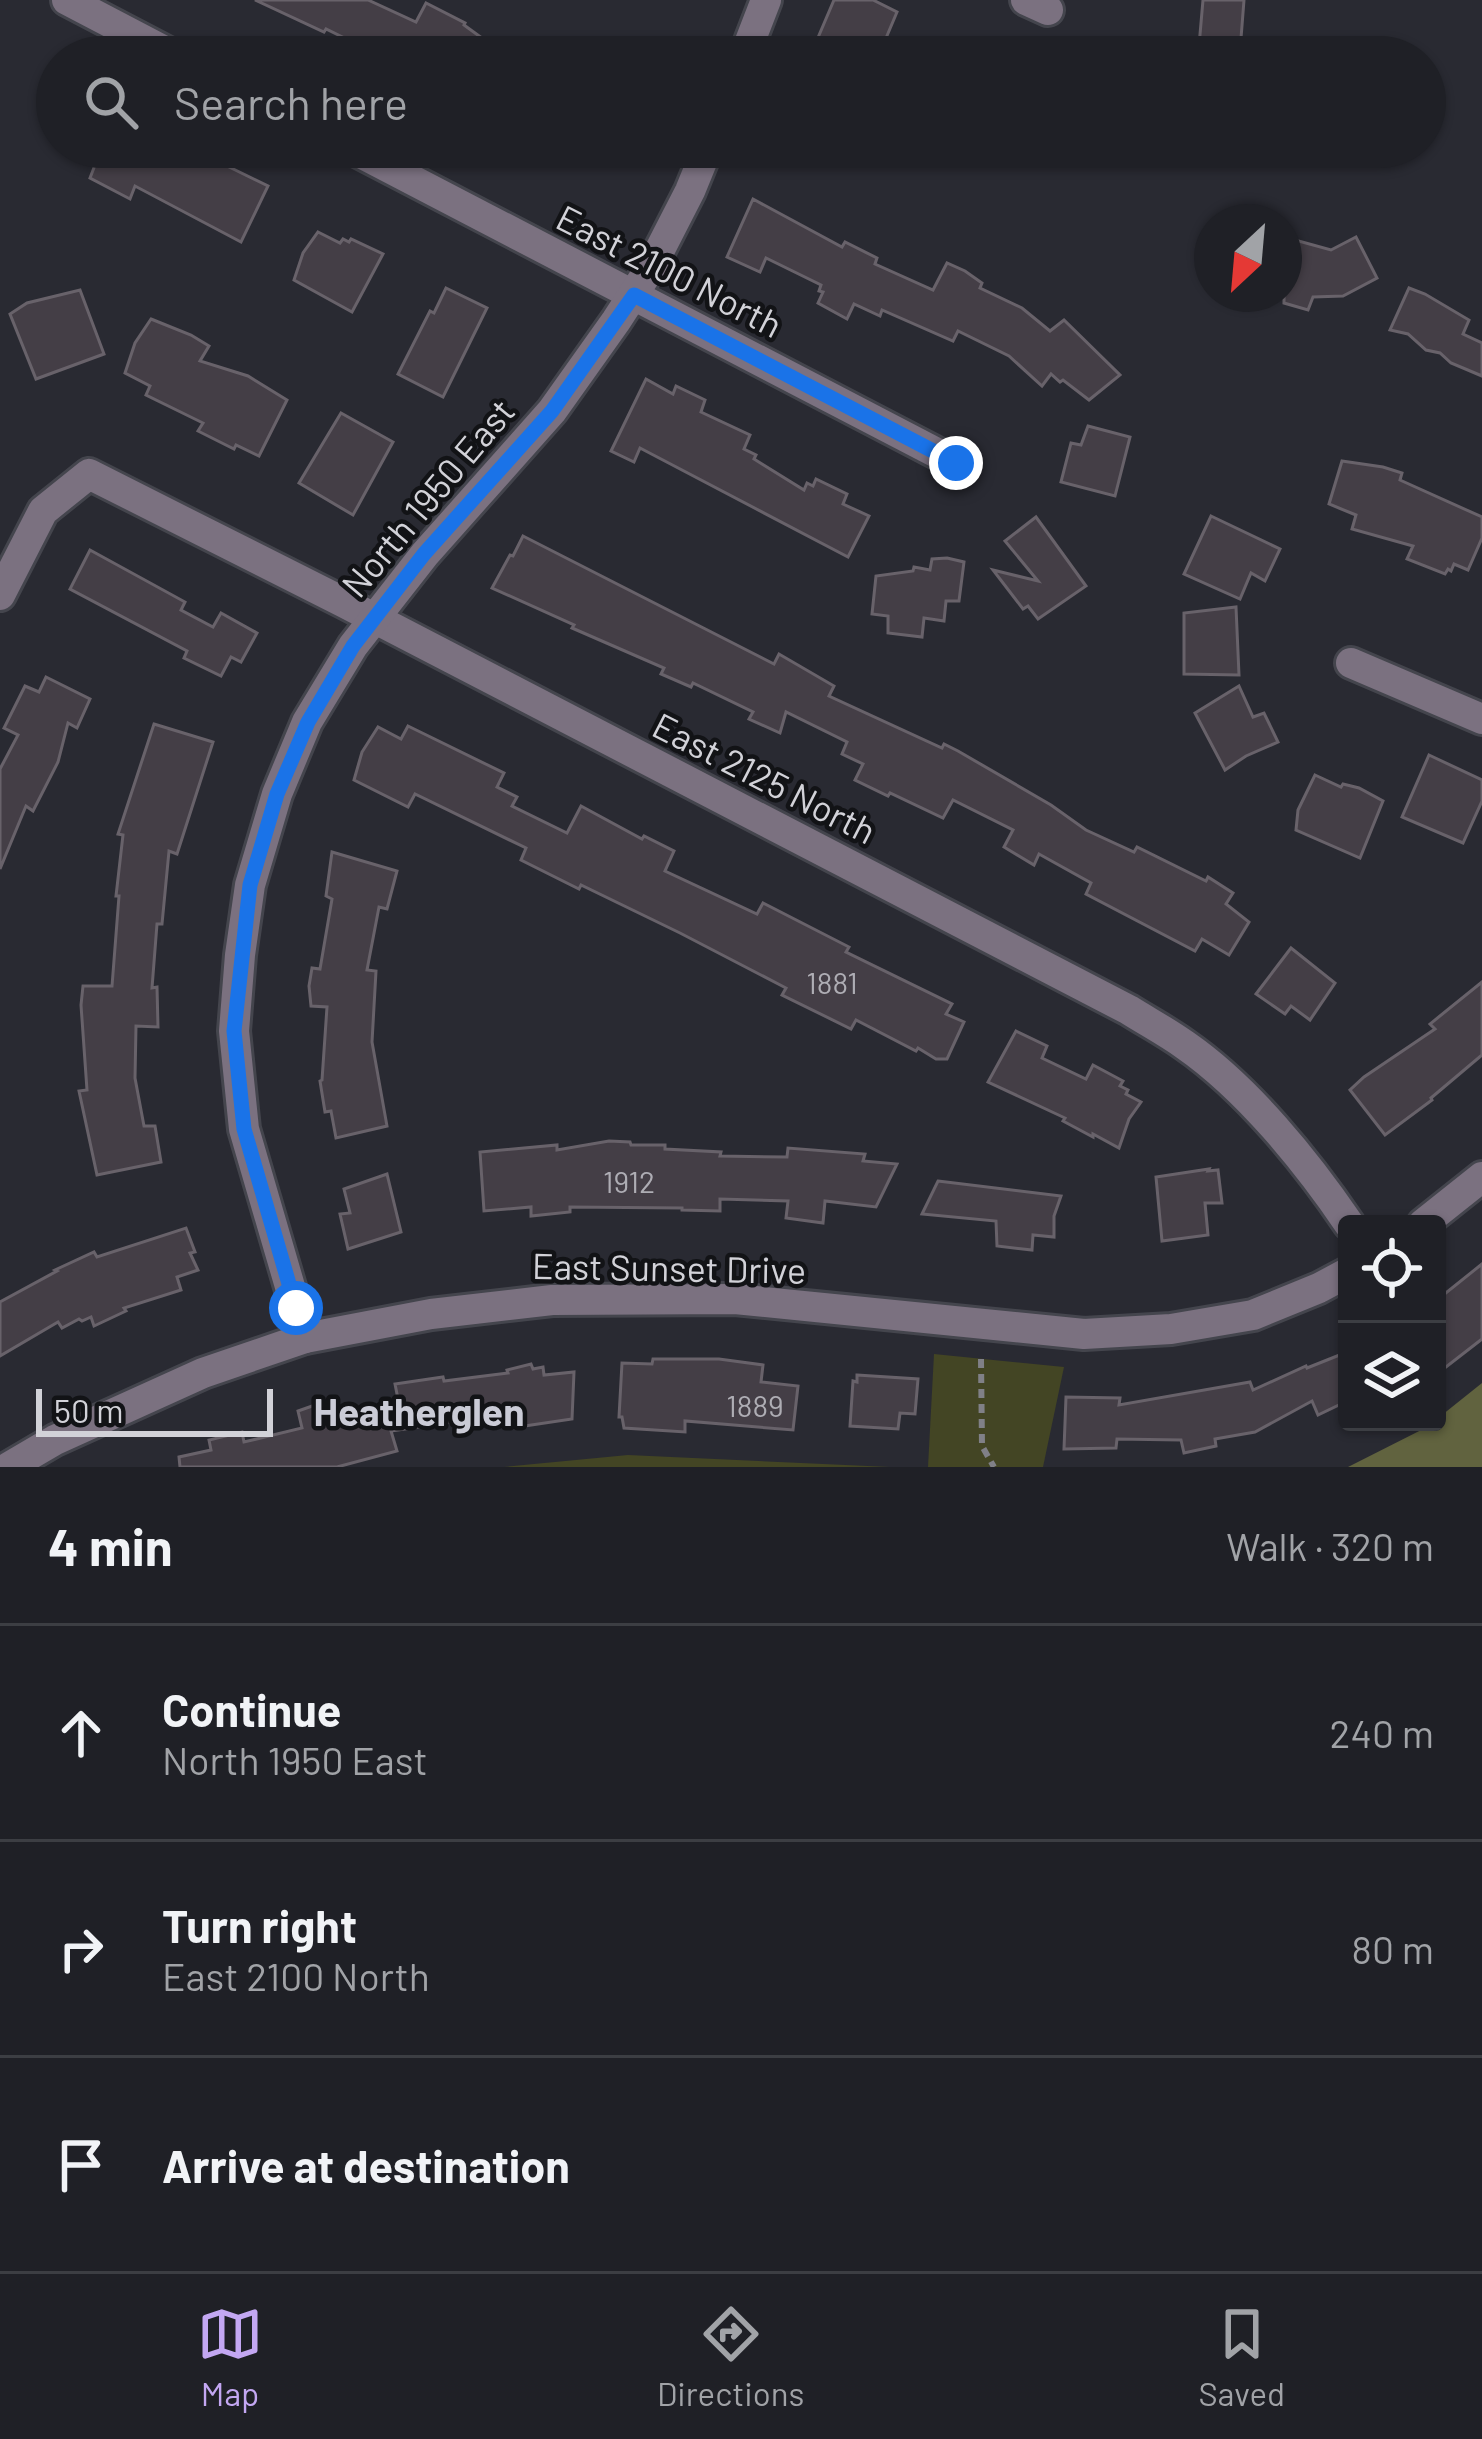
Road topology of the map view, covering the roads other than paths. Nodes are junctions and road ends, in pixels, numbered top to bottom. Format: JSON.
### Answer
{"nodes":[{"id":1,"x":67,"y":0,"type":"edge"},
{"id":2,"x":766,"y":0,"type":"edge"},
{"id":3,"x":136,"y":36,"type":"edge"},
{"id":4,"x":752,"y":36,"type":"edge"},
{"id":5,"x":389,"y":168,"type":"edge"},
{"id":6,"x":699,"y":168,"type":"edge"},
{"id":7,"x":634,"y":295,"type":"junction"},
{"id":8,"x":956,"y":463,"type":"dead end"},
{"id":9,"x":0,"y":595,"type":"edge"},
{"id":10,"x":374,"y":618,"type":"junction"},
{"id":11,"x":1351,"y":663,"type":"dead end"},
{"id":12,"x":1482,"y":719,"type":"edge"},
{"id":13,"x":1482,"y":1178,"type":"edge"},
{"id":14,"x":1343,"y":1215,"type":"edge"},
{"id":15,"x":1435,"y":1215,"type":"edge"},
{"id":16,"x":1338,"y":1277,"type":"edge"},
{"id":17,"x":305,"y":1338,"type":"junction"},
{"id":18,"x":9,"y":1467,"type":"edge"}],
"edges":[{"from":1,"to":3,"type":"street"},
{"from":2,"to":4,"type":"street"},
{"from":5,"to":7,"type":"street","name":"East 2100 North"},
{"from":6,"to":7,"type":"street","name":"North 1950 East"},
{"from":7,"to":8,"type":"street","name":"East 2100 North"},
{"from":7,"to":10,"type":"street","name":"North 1950 East"},
{"from":9,"to":10,"type":"street","name":"East 2125 North"},
{"from":10,"to":14,"type":"street","name":"East 2125 North"},
{"from":10,"to":17,"type":"street","name":"North 1950 East"},
{"from":11,"to":12,"type":"street"},
{"from":13,"to":15,"type":"street"},
{"from":16,"to":17,"type":"street","name":"East Sunset Drive"},
{"from":17,"to":18,"type":"street","name":"East Sunset Drive"}]}
